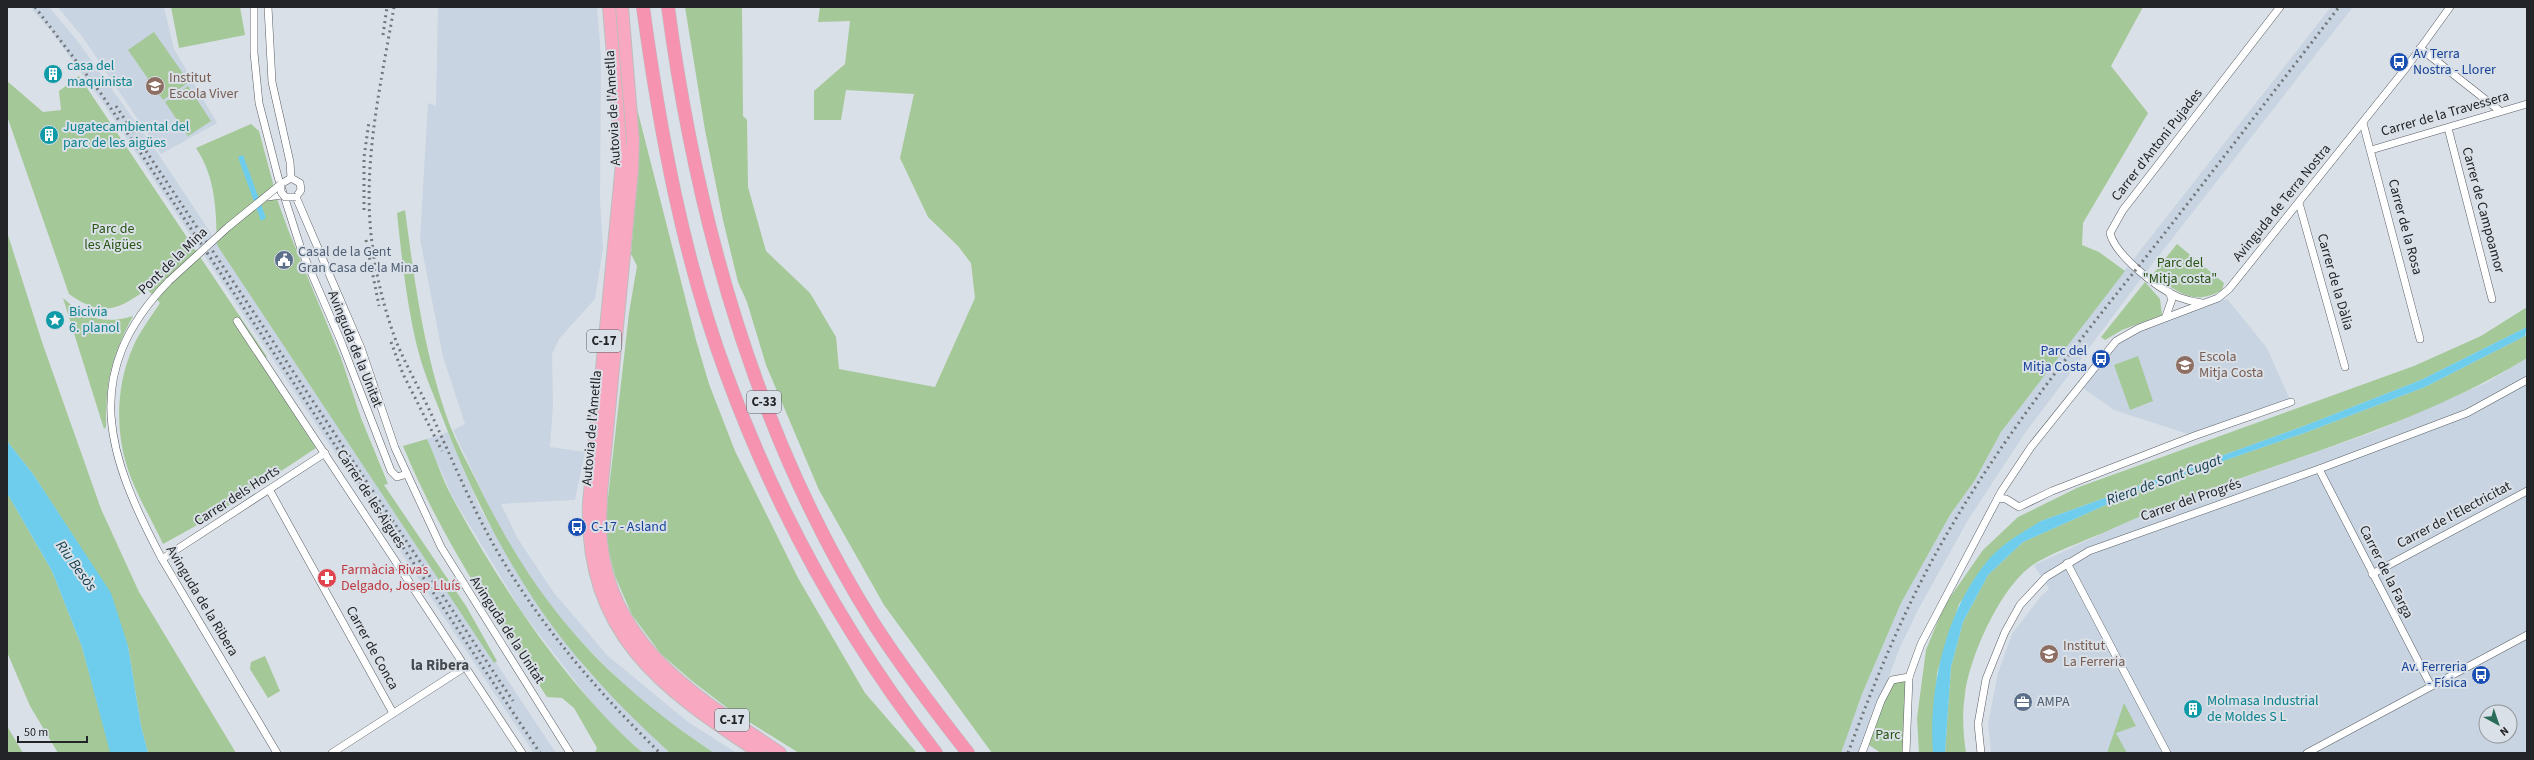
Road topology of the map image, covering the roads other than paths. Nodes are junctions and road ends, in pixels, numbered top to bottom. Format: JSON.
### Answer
{"nodes":[{"id":1,"x":254,"y":7,"type":"edge"},
{"id":2,"x":268,"y":7,"type":"edge"},
{"id":3,"x":609,"y":7,"type":"edge"},
{"id":4,"x":622,"y":7,"type":"edge"},
{"id":5,"x":643,"y":7,"type":"edge"},
{"id":6,"x":668,"y":7,"type":"edge"},
{"id":7,"x":2280,"y":7,"type":"edge"},
{"id":8,"x":2450,"y":7,"type":"edge"},
{"id":9,"x":2420,"y":48,"type":"junction"},
{"id":10,"x":2527,"y":104,"type":"edge"},
{"id":11,"x":2500,"y":111,"type":"junction"},
{"id":12,"x":2363,"y":123,"type":"junction"},
{"id":13,"x":2448,"y":128,"type":"junction"},
{"id":14,"x":2371,"y":150,"type":"junction"},
{"id":15,"x":291,"y":178,"type":"junction"},
{"id":16,"x":281,"y":184,"type":"junction"},
{"id":17,"x":282,"y":195,"type":"junction"},
{"id":18,"x":296,"y":197,"type":"junction"},
{"id":19,"x":267,"y":198,"type":"junction"},
{"id":20,"x":2300,"y":203,"type":"junction"},
{"id":21,"x":2169,"y":292,"type":"junction"},
{"id":22,"x":2492,"y":299,"type":"dead end"},
{"id":23,"x":2205,"y":303,"type":"junction"},
{"id":24,"x":2166,"y":316,"type":"junction"},
{"id":25,"x":237,"y":321,"type":"dead end"},
{"id":26,"x":2420,"y":338,"type":"dead end"},
{"id":27,"x":2345,"y":368,"type":"dead end"},
{"id":28,"x":2527,"y":380,"type":"edge"},
{"id":29,"x":2291,"y":402,"type":"dead end"},
{"id":30,"x":325,"y":453,"type":"junction"},
{"id":31,"x":116,"y":456,"type":"joint"},
{"id":32,"x":2319,"y":469,"type":"junction"},
{"id":33,"x":407,"y":474,"type":"junction"},
{"id":34,"x":270,"y":491,"type":"junction"},
{"id":35,"x":2527,"y":491,"type":"edge"},
{"id":36,"x":1998,"y":498,"type":"junction"},
{"id":37,"x":162,"y":559,"type":"junction"},
{"id":38,"x":2067,"y":564,"type":"junction"},
{"id":39,"x":2372,"y":574,"type":"junction"},
{"id":40,"x":2527,"y":635,"type":"edge"},
{"id":41,"x":465,"y":668,"type":"junction"},
{"id":42,"x":1909,"y":677,"type":"junction"},
{"id":43,"x":2431,"y":686,"type":"junction"},
{"id":44,"x":393,"y":713,"type":"junction"},
{"id":45,"x":278,"y":753,"type":"edge"},
{"id":46,"x":332,"y":753,"type":"edge"},
{"id":47,"x":522,"y":753,"type":"edge"},
{"id":48,"x":570,"y":753,"type":"edge"},
{"id":49,"x":760,"y":753,"type":"edge"},
{"id":50,"x":780,"y":753,"type":"edge"},
{"id":51,"x":936,"y":753,"type":"edge"},
{"id":52,"x":968,"y":753,"type":"edge"},
{"id":53,"x":1862,"y":753,"type":"edge"},
{"id":54,"x":1906,"y":753,"type":"edge"},
{"id":55,"x":1981,"y":753,"type":"edge"},
{"id":56,"x":2167,"y":753,"type":"edge"},
{"id":57,"x":2307,"y":753,"type":"edge"}],
"edges":[{"from":1,"to":33,"type":"street","name":"Avinguda de la Unitat"},
{"from":2,"to":15,"type":"street"},
{"from":3,"to":49,"type":"highway","name":"Autovia de l'Ametlla","number":"C-17"},
{"from":4,"to":50,"type":"highway","name":"Autovia de l'Ametlla","number":"C-17"},
{"from":5,"to":51,"type":"highway","number":"C-33"},
{"from":6,"to":52,"type":"highway","number":"C-33"},
{"from":7,"to":21,"type":"street","name":"Carrer d'Antoni Pujades"},
{"from":8,"to":9,"type":"street","name":"Avinguda de Terra Nostra"},
{"from":9,"to":11,"type":"street"},
{"from":9,"to":12,"type":"street","name":"Avinguda de Terra Nostra"},
{"from":10,"to":11,"type":"street","name":"Carrer de la Travessera"},
{"from":11,"to":13,"type":"street","name":"Carrer de la Travessera"},
{"from":12,"to":14,"type":"street","name":"Carrer de la Rosa"},
{"from":12,"to":20,"type":"street","name":"Avinguda de Terra Nostra"},
{"from":13,"to":14,"type":"street","name":"Carrer de la Travessera"},
{"from":13,"to":22,"type":"street","name":"Carrer de Campoamor"},
{"from":14,"to":26,"type":"street","name":"Carrer de la Rosa"},
{"from":15,"to":16,"type":"street"},
{"from":15,"to":18,"type":"street"},
{"from":16,"to":17,"type":"street","bridge":true},
{"from":16,"to":19,"type":"street","bridge":true},
{"from":17,"to":18,"type":"street","bridge":true},
{"from":17,"to":19,"type":"street"},
{"from":18,"to":33,"type":"street","name":"Avinguda de la Unitat"},
{"from":19,"to":31,"type":"street","name":"Pont de la Mina","bridge":true},
{"from":20,"to":23,"type":"street","name":"Avinguda de Terra Nostra"},
{"from":20,"to":27,"type":"street","name":"Carrer de la Dàlia"},
{"from":21,"to":23,"type":"street","name":"Carrer d'Antoni Pujades"},
{"from":21,"to":24,"type":"street"},
{"from":23,"to":24,"type":"street","name":"Avinguda de Terra Nostra"},
{"from":24,"to":36,"type":"street","name":"Avinguda de Terra Nostra"},
{"from":25,"to":30,"type":"street","name":"Carrer de les Aigues"},
{"from":28,"to":32,"type":"street","name":"Carrer del Progrés"},
{"from":29,"to":36,"type":"street"},
{"from":30,"to":34,"type":"street","name":"Carrer dels Horts"},
{"from":30,"to":41,"type":"street","name":"Carrer de les Aigues"},
{"from":31,"to":37,"type":"street","name":"Avinguda de la Ribera"},
{"from":32,"to":38,"type":"street","name":"Carrer del Progrés"},
{"from":32,"to":39,"type":"street","name":"Carrer de la Farga"},
{"from":33,"to":48,"type":"street","name":"Avinguda de la Unitat"},
{"from":34,"to":37,"type":"street","name":"Carrer dels Horts"},
{"from":34,"to":44,"type":"street","name":"Carrer de Conca"},
{"from":35,"to":39,"type":"street","name":"Carrer de l'Electricitat"},
{"from":36,"to":42,"type":"street","name":"Avinguda de Terra Nostra"},
{"from":37,"to":45,"type":"street","name":"Avinguda de la Ribera"},
{"from":38,"to":55,"type":"street","name":"Carrer del Progrés"},
{"from":38,"to":56,"type":"street"},
{"from":39,"to":43,"type":"street","name":"Carrer de la Farga"},
{"from":40,"to":43,"type":"street"},
{"from":41,"to":44,"type":"street"},
{"from":41,"to":47,"type":"street","name":"Carrer de les Aigues"},
{"from":42,"to":53,"type":"street"},
{"from":42,"to":54,"type":"street","name":"Avinguda de Terra Nostra"},
{"from":43,"to":57,"type":"street"},
{"from":44,"to":46,"type":"street"}]}
